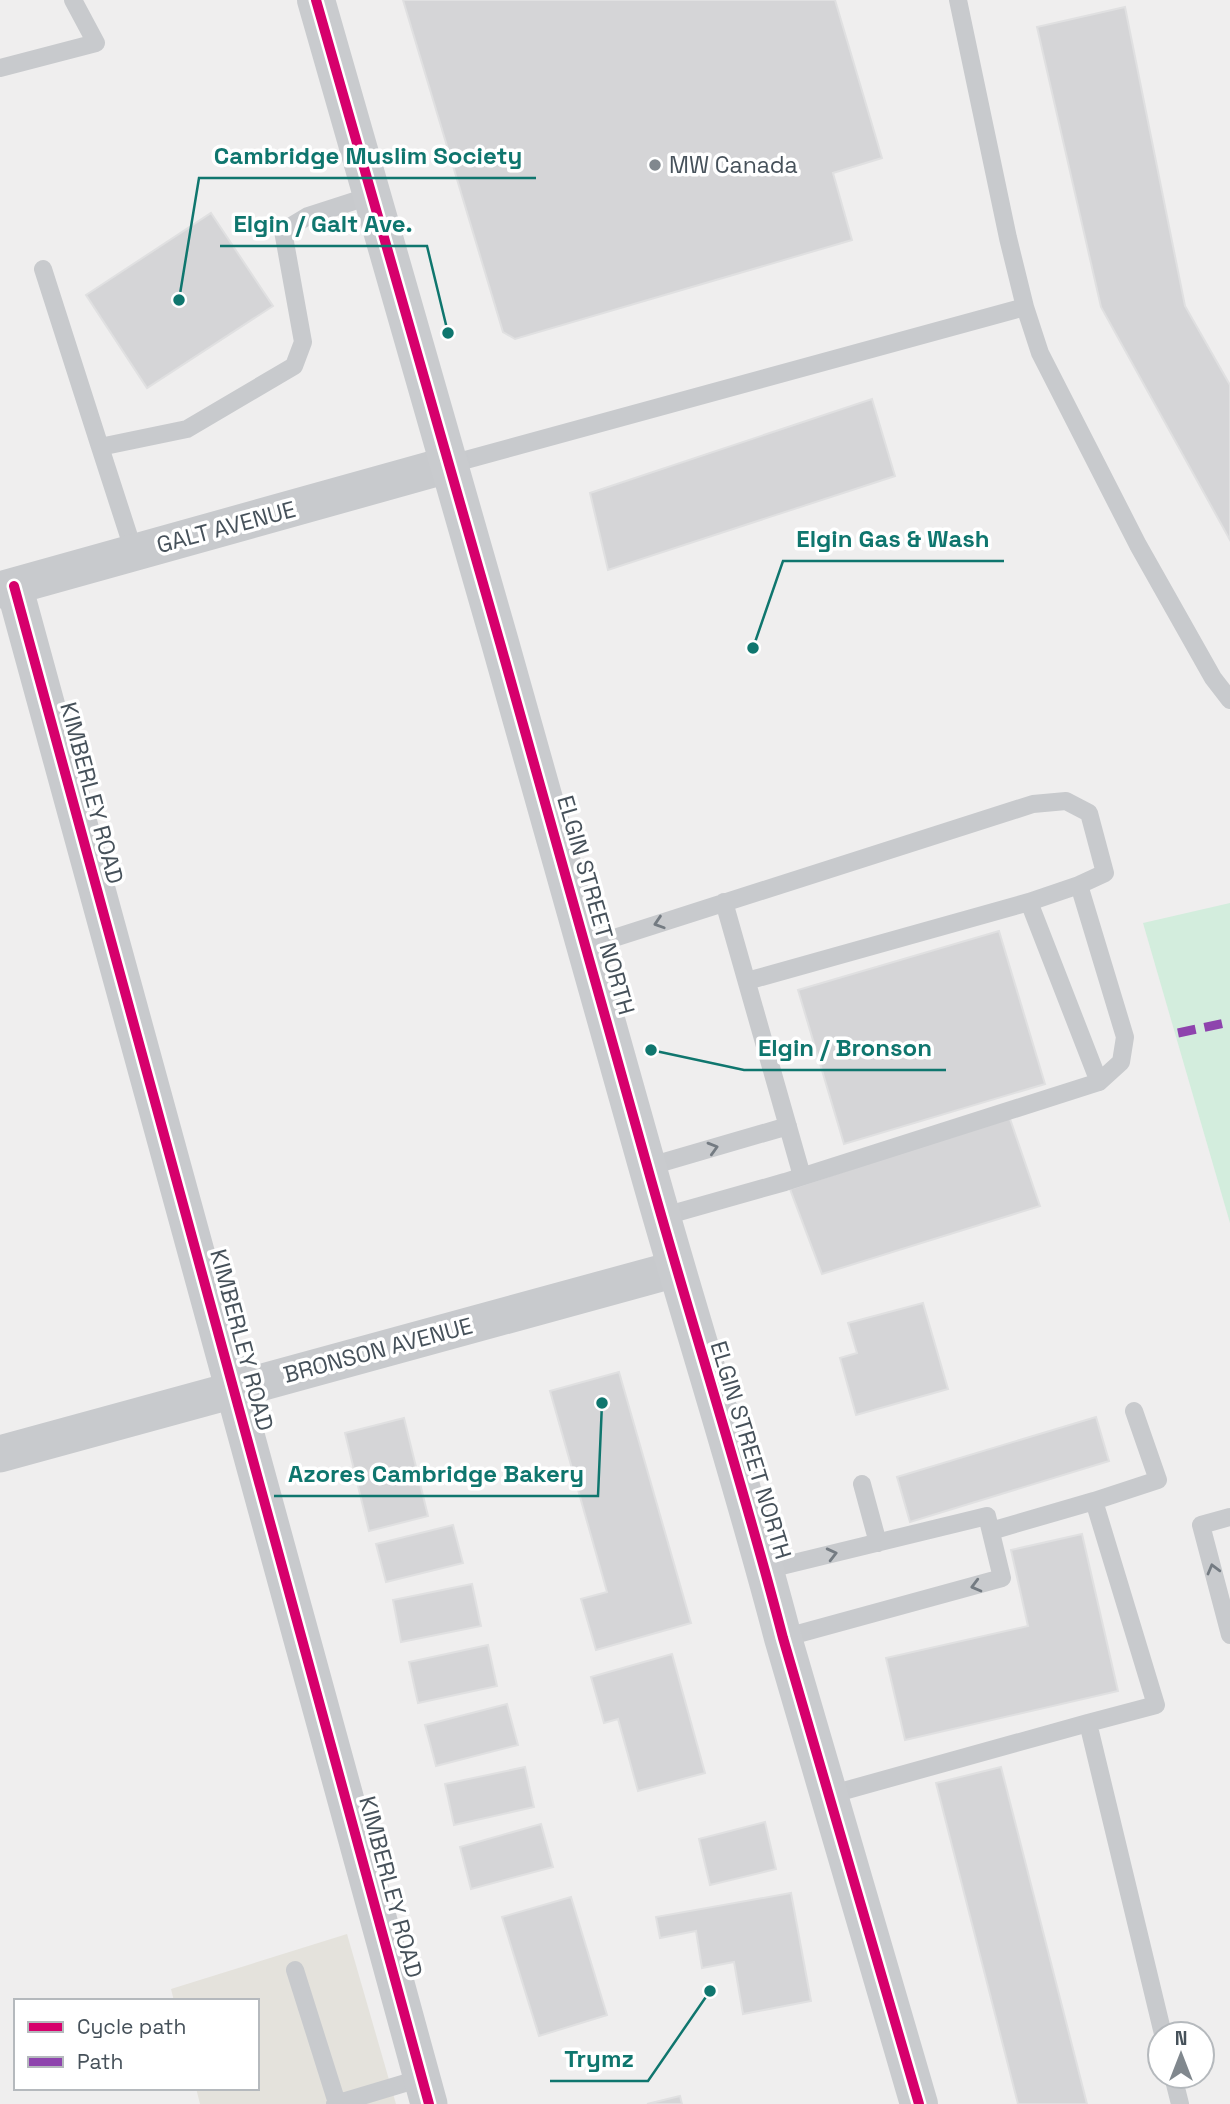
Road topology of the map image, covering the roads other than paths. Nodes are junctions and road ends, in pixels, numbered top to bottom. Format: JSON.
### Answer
{"nodes":[{"id":1,"x":73,"y":0,"type":"edge"},
{"id":2,"x":316,"y":0,"type":"edge"},
{"id":3,"x":958,"y":0,"type":"edge"},
{"id":4,"x":0,"y":68,"type":"edge"},
{"id":5,"x":373,"y":195,"type":"junction"},
{"id":6,"x":43,"y":268,"type":"dead end"},
{"id":7,"x":1025,"y":307,"type":"junction"},
{"id":8,"x":100,"y":447,"type":"junction"},
{"id":9,"x":451,"y":464,"type":"junction"},
{"id":10,"x":134,"y":552,"type":"junction"},
{"id":11,"x":7,"y":588,"type":"edge"},
{"id":12,"x":1230,"y":700,"type":"edge"},
{"id":13,"x":1079,"y":885,"type":"junction"},
{"id":14,"x":724,"y":902,"type":"junction"},
{"id":15,"x":1029,"y":902,"type":"junction"},
{"id":16,"x":586,"y":947,"type":"junction"},
{"id":17,"x":747,"y":981,"type":"junction"},
{"id":18,"x":1099,"y":1082,"type":"junction"},
{"id":19,"x":788,"y":1126,"type":"junction"},
{"id":20,"x":647,"y":1167,"type":"junction"},
{"id":21,"x":802,"y":1176,"type":"junction"},
{"id":22,"x":661,"y":1217,"type":"junction"},
{"id":23,"x":676,"y":1269,"type":"junction"},
{"id":24,"x":234,"y":1390,"type":"junction"},
{"id":25,"x":1134,"y":1411,"type":"dead end"},
{"id":26,"x":0,"y":1454,"type":"edge"},
{"id":27,"x":862,"y":1485,"type":"dead end"},
{"id":28,"x":1094,"y":1501,"type":"junction"},
{"id":29,"x":1230,"y":1517,"type":"edge"},
{"id":30,"x":991,"y":1531,"type":"junction"},
{"id":31,"x":878,"y":1543,"type":"junction"},
{"id":32,"x":765,"y":1570,"type":"junction"},
{"id":33,"x":1230,"y":1635,"type":"edge"},
{"id":34,"x":783,"y":1638,"type":"junction"},
{"id":35,"x":1088,"y":1723,"type":"junction"},
{"id":36,"x":829,"y":1795,"type":"junction"},
{"id":37,"x":295,"y":1970,"type":"dead end"},
{"id":38,"x":1160,"y":2020,"type":"edge"},
{"id":39,"x":426,"y":2091,"type":"edge"},
{"id":40,"x":336,"y":2104,"type":"edge"},
{"id":41,"x":919,"y":2104,"type":"edge"}],
"edges":[{"from":1,"to":4,"type":"lane"},
{"from":2,"to":5,"type":"street","name":"ELGIN STREET NORTH"},
{"from":3,"to":7,"type":"lane"},
{"from":5,"to":8,"type":"lane"},
{"from":5,"to":9,"type":"street","name":"ELGIN STREET NORTH"},
{"from":6,"to":8,"type":"lane"},
{"from":7,"to":9,"type":"lane"},
{"from":7,"to":12,"type":"lane"},
{"from":8,"to":10,"type":"lane"},
{"from":9,"to":10,"type":"street","name":"GALT AVENUE"},
{"from":9,"to":16,"type":"street","name":"ELGIN STREET NORTH"},
{"from":10,"to":11,"type":"street","name":"GALT AVENUE"},
{"from":11,"to":24,"type":"street","name":"KIMBERLEY ROAD"},
{"from":13,"to":14,"type":"lane"},
{"from":13,"to":15,"type":"lane"},
{"from":13,"to":18,"type":"lane"},
{"from":14,"to":16,"type":"lane","one_way":true},
{"from":14,"to":17,"type":"lane"},
{"from":15,"to":17,"type":"lane"},
{"from":15,"to":18,"type":"lane"},
{"from":16,"to":20,"type":"street","name":"ELGIN STREET NORTH"},
{"from":17,"to":19,"type":"lane"},
{"from":18,"to":21,"type":"lane"},
{"from":20,"to":19,"type":"lane","one_way":true},
{"from":19,"to":21,"type":"lane"},
{"from":20,"to":22,"type":"street","name":"ELGIN STREET NORTH"},
{"from":21,"to":22,"type":"lane"},
{"from":22,"to":23,"type":"street","name":"ELGIN STREET NORTH"},
{"from":23,"to":24,"type":"street","name":"BRONSON AVENUE"},
{"from":23,"to":32,"type":"street","name":"ELGIN STREET NORTH"},
{"from":24,"to":26,"type":"street","name":"BRONSON AVENUE"},
{"from":24,"to":39,"type":"street","name":"KIMBERLEY ROAD"},
{"from":25,"to":28,"type":"lane"},
{"from":27,"to":31,"type":"lane"},
{"from":28,"to":30,"type":"lane"},
{"from":28,"to":35,"type":"lane"},
{"from":33,"to":29,"type":"lane","one_way":true},
{"from":30,"to":31,"type":"lane"},
{"from":30,"to":34,"type":"lane","one_way":true},
{"from":32,"to":31,"type":"lane","one_way":true},
{"from":32,"to":34,"type":"street","name":"ELGIN STREET NORTH"},
{"from":34,"to":36,"type":"street","name":"ELGIN STREET NORTH"},
{"from":35,"to":36,"type":"lane"},
{"from":35,"to":38,"type":"lane"},
{"from":36,"to":41,"type":"street","name":"ELGIN STREET NORTH"},
{"from":37,"to":40,"type":"lane"},
{"from":39,"to":40,"type":"lane"}]}
